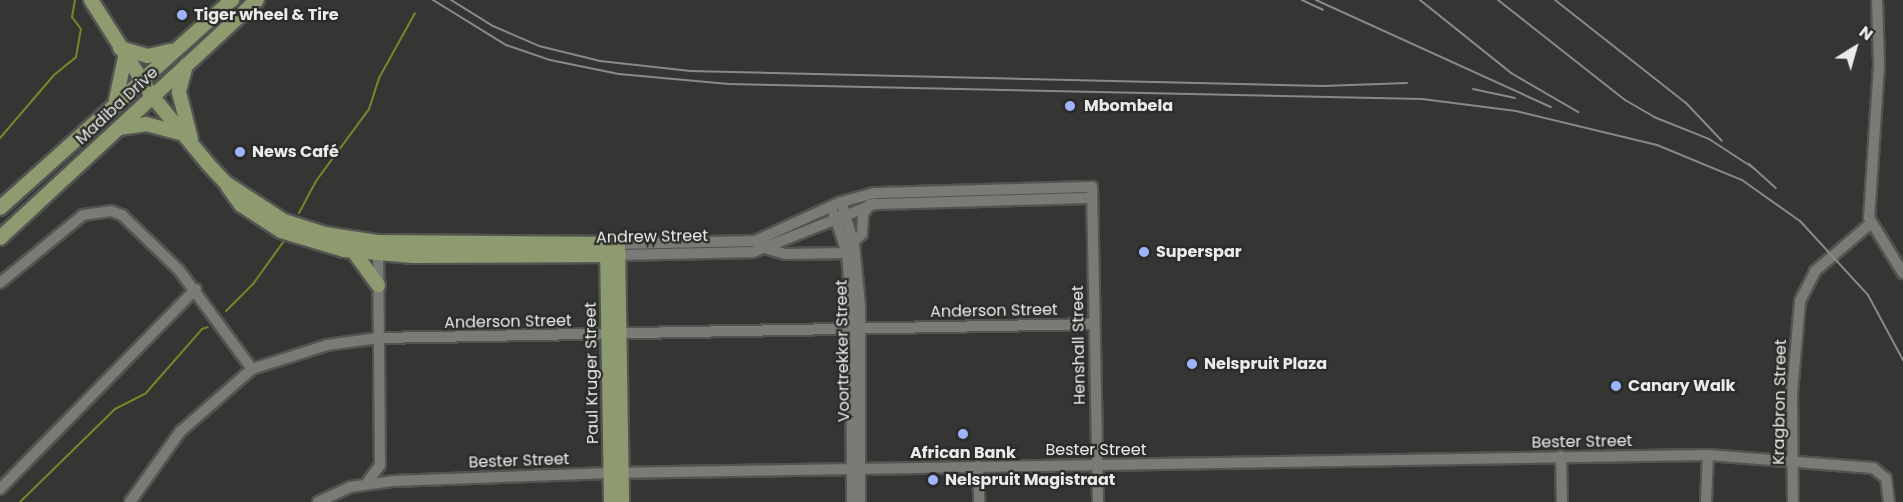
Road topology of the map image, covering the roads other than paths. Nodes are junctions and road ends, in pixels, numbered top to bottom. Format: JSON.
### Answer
{"nodes":[{"id":1,"x":91,"y":0,"type":"edge"},
{"id":2,"x":232,"y":0,"type":"edge"},
{"id":3,"x":257,"y":0,"type":"edge"},
{"id":4,"x":1877,"y":0,"type":"edge"},
{"id":5,"x":173,"y":51,"type":"junction"},
{"id":6,"x":123,"y":52,"type":"junction"},
{"id":7,"x":186,"y":65,"type":"junction"},
{"id":8,"x":141,"y":78,"type":"junction"},
{"id":9,"x":152,"y":96,"type":"junction"},
{"id":10,"x":115,"y":102,"type":"junction"},
{"id":11,"x":118,"y":128,"type":"junction"},
{"id":12,"x":188,"y":139,"type":"junction"},
{"id":13,"x":226,"y":183,"type":"junction"},
{"id":14,"x":1092,"y":192,"type":"junction"},
{"id":15,"x":836,"y":205,"type":"junction"},
{"id":16,"x":868,"y":205,"type":"junction"},
{"id":17,"x":0,"y":208,"type":"edge"},
{"id":18,"x":841,"y":217,"type":"junction"},
{"id":19,"x":1870,"y":224,"type":"junction"},
{"id":20,"x":0,"y":238,"type":"edge"},
{"id":21,"x":853,"y":242,"type":"junction"},
{"id":22,"x":378,"y":248,"type":"junction"},
{"id":23,"x":613,"y":249,"type":"junction"},
{"id":24,"x":768,"y":249,"type":"junction"},
{"id":25,"x":354,"y":252,"type":"junction"},
{"id":26,"x":847,"y":253,"type":"junction"},
{"id":27,"x":1903,"y":273,"type":"edge"},
{"id":28,"x":0,"y":284,"type":"edge"},
{"id":29,"x":378,"y":285,"type":"junction"},
{"id":30,"x":196,"y":289,"type":"junction"},
{"id":31,"x":1094,"y":324,"type":"junction"},
{"id":32,"x":857,"y":329,"type":"junction"},
{"id":33,"x":614,"y":336,"type":"junction"},
{"id":34,"x":379,"y":338,"type":"junction"},
{"id":35,"x":252,"y":369,"type":"junction"},
{"id":36,"x":1708,"y":455,"type":"junction"},
{"id":37,"x":1561,"y":456,"type":"junction"},
{"id":38,"x":1795,"y":461,"type":"junction"},
{"id":39,"x":1096,"y":464,"type":"junction"},
{"id":40,"x":380,"y":465,"type":"junction"},
{"id":41,"x":978,"y":466,"type":"junction"},
{"id":42,"x":855,"y":468,"type":"junction"},
{"id":43,"x":616,"y":473,"type":"junction"},
{"id":44,"x":393,"y":481,"type":"junction"},
{"id":45,"x":367,"y":483,"type":"junction"},
{"id":46,"x":0,"y":489,"type":"edge"},
{"id":47,"x":130,"y":502,"type":"edge"},
{"id":48,"x":318,"y":502,"type":"edge"},
{"id":49,"x":611,"y":502,"type":"edge"},
{"id":50,"x":622,"y":502,"type":"edge"},
{"id":51,"x":852,"y":502,"type":"edge"},
{"id":52,"x":860,"y":502,"type":"edge"},
{"id":53,"x":979,"y":502,"type":"edge"},
{"id":54,"x":1098,"y":502,"type":"edge"},
{"id":55,"x":1562,"y":502,"type":"edge"},
{"id":56,"x":1706,"y":502,"type":"edge"},
{"id":57,"x":1793,"y":502,"type":"edge"},
{"id":58,"x":1889,"y":502,"type":"edge"}],
"edges":[{"from":1,"to":6,"type":"main road","name":"Andrew Street"},
{"from":2,"to":5,"type":"main road","name":"Madiba Drive"},
{"from":3,"to":7,"type":"main road","name":"Madiba Drive"},
{"from":4,"to":19,"type":"street"},
{"from":5,"to":6,"type":"main road"},
{"from":5,"to":8,"type":"main road","name":"Madiba Drive"},
{"from":6,"to":8,"type":"main road","name":"Andrew Street"},
{"from":6,"to":10,"type":"main road"},
{"from":7,"to":9,"type":"main road","name":"Madiba Drive"},
{"from":7,"to":12,"type":"main road"},
{"from":8,"to":9,"type":"main road","name":"Andrew Street"},
{"from":8,"to":10,"type":"main road","name":"Madiba Drive"},
{"from":9,"to":11,"type":"main road","name":"Madiba Drive"},
{"from":9,"to":12,"type":"main road","name":"Andrew Street"},
{"from":10,"to":17,"type":"main road","name":"Madiba Drive"},
{"from":11,"to":12,"type":"main road"},
{"from":11,"to":20,"type":"main road","name":"Madiba Drive"},
{"from":12,"to":13,"type":"main road","name":"Andrew Street"},
{"from":13,"to":22,"type":"main road","name":"Andrew Street"},
{"from":13,"to":25,"type":"main road","name":"Andrew Street"},
{"from":14,"to":15,"type":"street","name":"Andrew Street"},
{"from":14,"to":16,"type":"street","name":"Andrew Street"},
{"from":14,"to":31,"type":"street","name":"Henshall Street"},
{"from":15,"to":18,"type":"street","name":"Voortrekker Street"},
{"from":15,"to":23,"type":"street","name":"Andrew Street"},
{"from":16,"to":18,"type":"street","name":"Andrew Street"},
{"from":16,"to":21,"type":"street"},
{"from":18,"to":21,"type":"street","name":"Voortrekker Street"},
{"from":18,"to":24,"type":"street","name":"Andrew Street"},
{"from":18,"to":26,"type":"street","name":"Voortrekker Street"},
{"from":19,"to":27,"type":"street"},
{"from":19,"to":38,"type":"street","name":"Kragbron Street"},
{"from":21,"to":32,"type":"street","name":"Voortrekker Street"},
{"from":22,"to":23,"type":"main road","name":"Andrew Street"},
{"from":22,"to":25,"type":"main road","name":"Andrew Street"},
{"from":22,"to":29,"type":"street"},
{"from":23,"to":24,"type":"street","name":"Andrew Street"},
{"from":23,"to":33,"type":"main road","name":"Paul Kruger Street"},
{"from":24,"to":26,"type":"street"},
{"from":25,"to":29,"type":"main road"},
{"from":26,"to":32,"type":"street","name":"Voortrekker Street"},
{"from":28,"to":30,"type":"street"},
{"from":29,"to":34,"type":"street"},
{"from":30,"to":35,"type":"street"},
{"from":30,"to":46,"type":"street"},
{"from":31,"to":32,"type":"street","name":"Anderson Street"},
{"from":31,"to":39,"type":"street","name":"Henshall Street"},
{"from":32,"to":33,"type":"street","name":"Anderson Street"},
{"from":32,"to":42,"type":"street","name":"Voortrekker Street"},
{"from":33,"to":34,"type":"street","name":"Anderson Street"},
{"from":33,"to":43,"type":"main road","name":"Paul Kruger Street"},
{"from":34,"to":35,"type":"street","name":"Anderson Street"},
{"from":34,"to":40,"type":"street"},
{"from":35,"to":47,"type":"street","name":"Anderson Street"},
{"from":36,"to":37,"type":"street","name":"Bester Street"},
{"from":36,"to":38,"type":"street","name":"Bester Street"},
{"from":36,"to":56,"type":"street"},
{"from":37,"to":39,"type":"street","name":"Bester Street"},
{"from":37,"to":55,"type":"street"},
{"from":38,"to":57,"type":"street","name":"Kragbron Street"},
{"from":38,"to":58,"type":"street","name":"Bester Street"},
{"from":39,"to":41,"type":"street","name":"Bester Street"},
{"from":39,"to":54,"type":"street","name":"Henshall Street"},
{"from":40,"to":44,"type":"street"},
{"from":40,"to":45,"type":"street"},
{"from":41,"to":42,"type":"street","name":"Bester Street"},
{"from":41,"to":53,"type":"street"},
{"from":42,"to":43,"type":"street","name":"Bester Street"},
{"from":42,"to":51,"type":"street","name":"Voortrekker Street"},
{"from":42,"to":52,"type":"street","name":"Voortrekker Street"},
{"from":43,"to":44,"type":"street","name":"Bester Street"},
{"from":43,"to":49,"type":"main road","name":"Paul Kruger Street"},
{"from":43,"to":50,"type":"main road","name":"Paul Kruger Street"},
{"from":44,"to":45,"type":"street","name":"Bester Street"},
{"from":45,"to":48,"type":"street","name":"Bester Street"}]}
